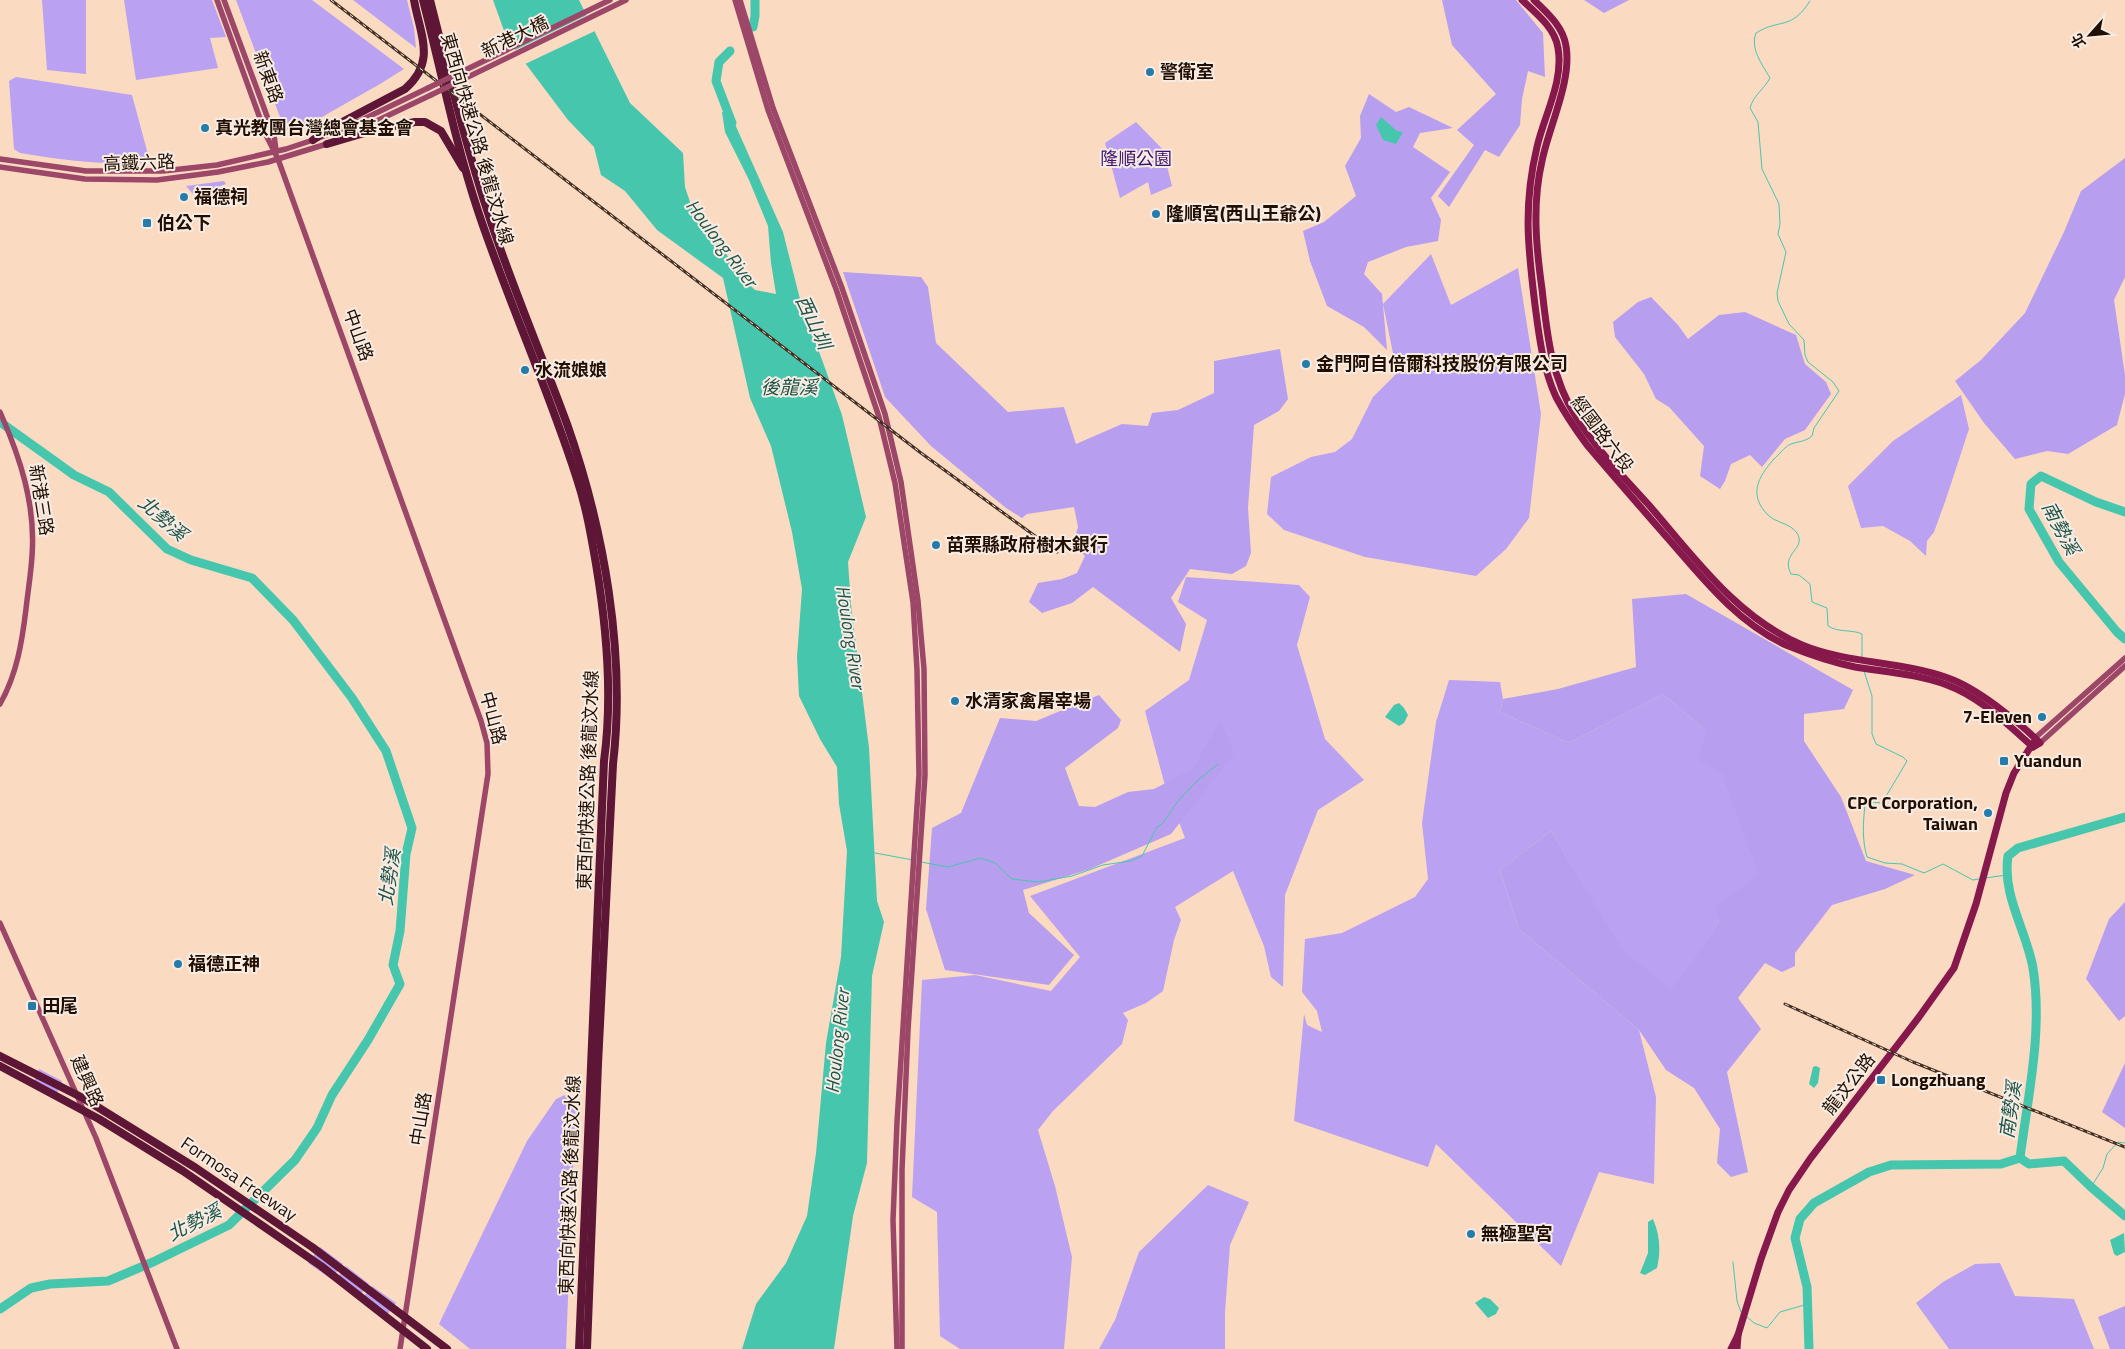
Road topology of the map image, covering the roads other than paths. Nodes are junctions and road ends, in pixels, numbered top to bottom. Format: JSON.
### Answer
{"nodes":[{"id":1,"x":217,"y":0,"type":"edge"},
{"id":2,"x":224,"y":0,"type":"edge"},
{"id":3,"x":414,"y":0,"type":"edge"},
{"id":4,"x":423,"y":0,"type":"edge"},
{"id":5,"x":430,"y":0,"type":"edge"},
{"id":6,"x":610,"y":0,"type":"edge"},
{"id":7,"x":626,"y":0,"type":"edge"},
{"id":8,"x":735,"y":0,"type":"edge"},
{"id":9,"x":740,"y":0,"type":"edge"},
{"id":10,"x":1522,"y":0,"type":"edge"},
{"id":11,"x":1534,"y":0,"type":"edge"},
{"id":12,"x":313,"y":140,"type":"junction"},
{"id":13,"x":327,"y":144,"type":"junction"},
{"id":14,"x":276,"y":152,"type":"junction"},
{"id":15,"x":0,"y":159,"type":"edge"},
{"id":16,"x":278,"y":159,"type":"junction"},
{"id":17,"x":0,"y":167,"type":"edge"},
{"id":18,"x":468,"y":177,"type":"junction"},
{"id":19,"x":1533,"y":185,"type":"junction"},
{"id":20,"x":0,"y":412,"type":"edge"},
{"id":21,"x":2125,"y":658,"type":"edge"},
{"id":22,"x":1865,"y":664,"type":"junction"},
{"id":23,"x":2125,"y":666,"type":"edge"},
{"id":24,"x":2102,"y":682,"type":"junction"},
{"id":25,"x":0,"y":704,"type":"edge"},
{"id":26,"x":2036,"y":743,"type":"junction"},
{"id":27,"x":0,"y":924,"type":"edge"},
{"id":28,"x":0,"y":1056,"type":"edge"},
{"id":29,"x":0,"y":1066,"type":"edge"},
{"id":30,"x":1738,"y":1335,"type":"junction"},
{"id":31,"x":177,"y":1349,"type":"edge"},
{"id":32,"x":400,"y":1349,"type":"edge"},
{"id":33,"x":427,"y":1349,"type":"edge"},
{"id":34,"x":447,"y":1349,"type":"edge"},
{"id":35,"x":579,"y":1349,"type":"edge"},
{"id":36,"x":587,"y":1349,"type":"edge"},
{"id":37,"x":897,"y":1349,"type":"edge"},
{"id":38,"x":902,"y":1349,"type":"edge"},
{"id":39,"x":1731,"y":1349,"type":"edge"},
{"id":40,"x":1737,"y":1349,"type":"edge"}],
"edges":[{"from":1,"to":14,"type":"street","name":"新東路"},
{"from":2,"to":14,"type":"street","name":"新東路"},
{"from":3,"to":12,"type":"highway"},
{"from":4,"to":18,"type":"highway","name":"東西向快速公路 後龍汶水線"},
{"from":5,"to":36,"type":"highway","name":"東西向快速公路 後龍汶水線"},
{"from":6,"to":12,"type":"street","name":"新港大橋","bridge":true},
{"from":7,"to":13,"type":"street","name":"新港大橋","bridge":true},
{"from":8,"to":37,"type":"street"},
{"from":9,"to":38,"type":"street"},
{"from":10,"to":19,"type":"main road","name":"經國路六段"},
{"from":11,"to":19,"type":"main road","name":"經國路六段"},
{"from":12,"to":14,"type":"street","name":"新港大橋"},
{"from":13,"to":16,"type":"street","name":"新港大橋"},
{"from":13,"to":18,"type":"highway"},
{"from":14,"to":15,"type":"street","name":"高鐵六路"},
{"from":14,"to":16,"type":"street","name":"中山路"},
{"from":16,"to":17,"type":"street","name":"高鐵六路"},
{"from":16,"to":32,"type":"street","name":"中山路"},
{"from":18,"to":35,"type":"highway","name":"東西向快速公路 後龍汶水線"},
{"from":19,"to":22,"type":"main road","name":"經國路六段"},
{"from":19,"to":22,"type":"main road","name":"經國路六段"},
{"from":20,"to":25,"type":"street","name":"新港三路"},
{"from":21,"to":24,"type":"street"},
{"from":22,"to":26,"type":"main road"},
{"from":23,"to":24,"type":"street"},
{"from":24,"to":26,"type":"street"},
{"from":26,"to":30,"type":"main road","name":"龍汶公路"},
{"from":27,"to":31,"type":"street","name":"建興路"},
{"from":28,"to":34,"type":"highway","name":"Formosa Freeway","bridge":true},
{"from":29,"to":33,"type":"highway","name":"Formosa Freeway","bridge":true},
{"from":30,"to":39,"type":"main road"},
{"from":30,"to":40,"type":"main road"}]}
